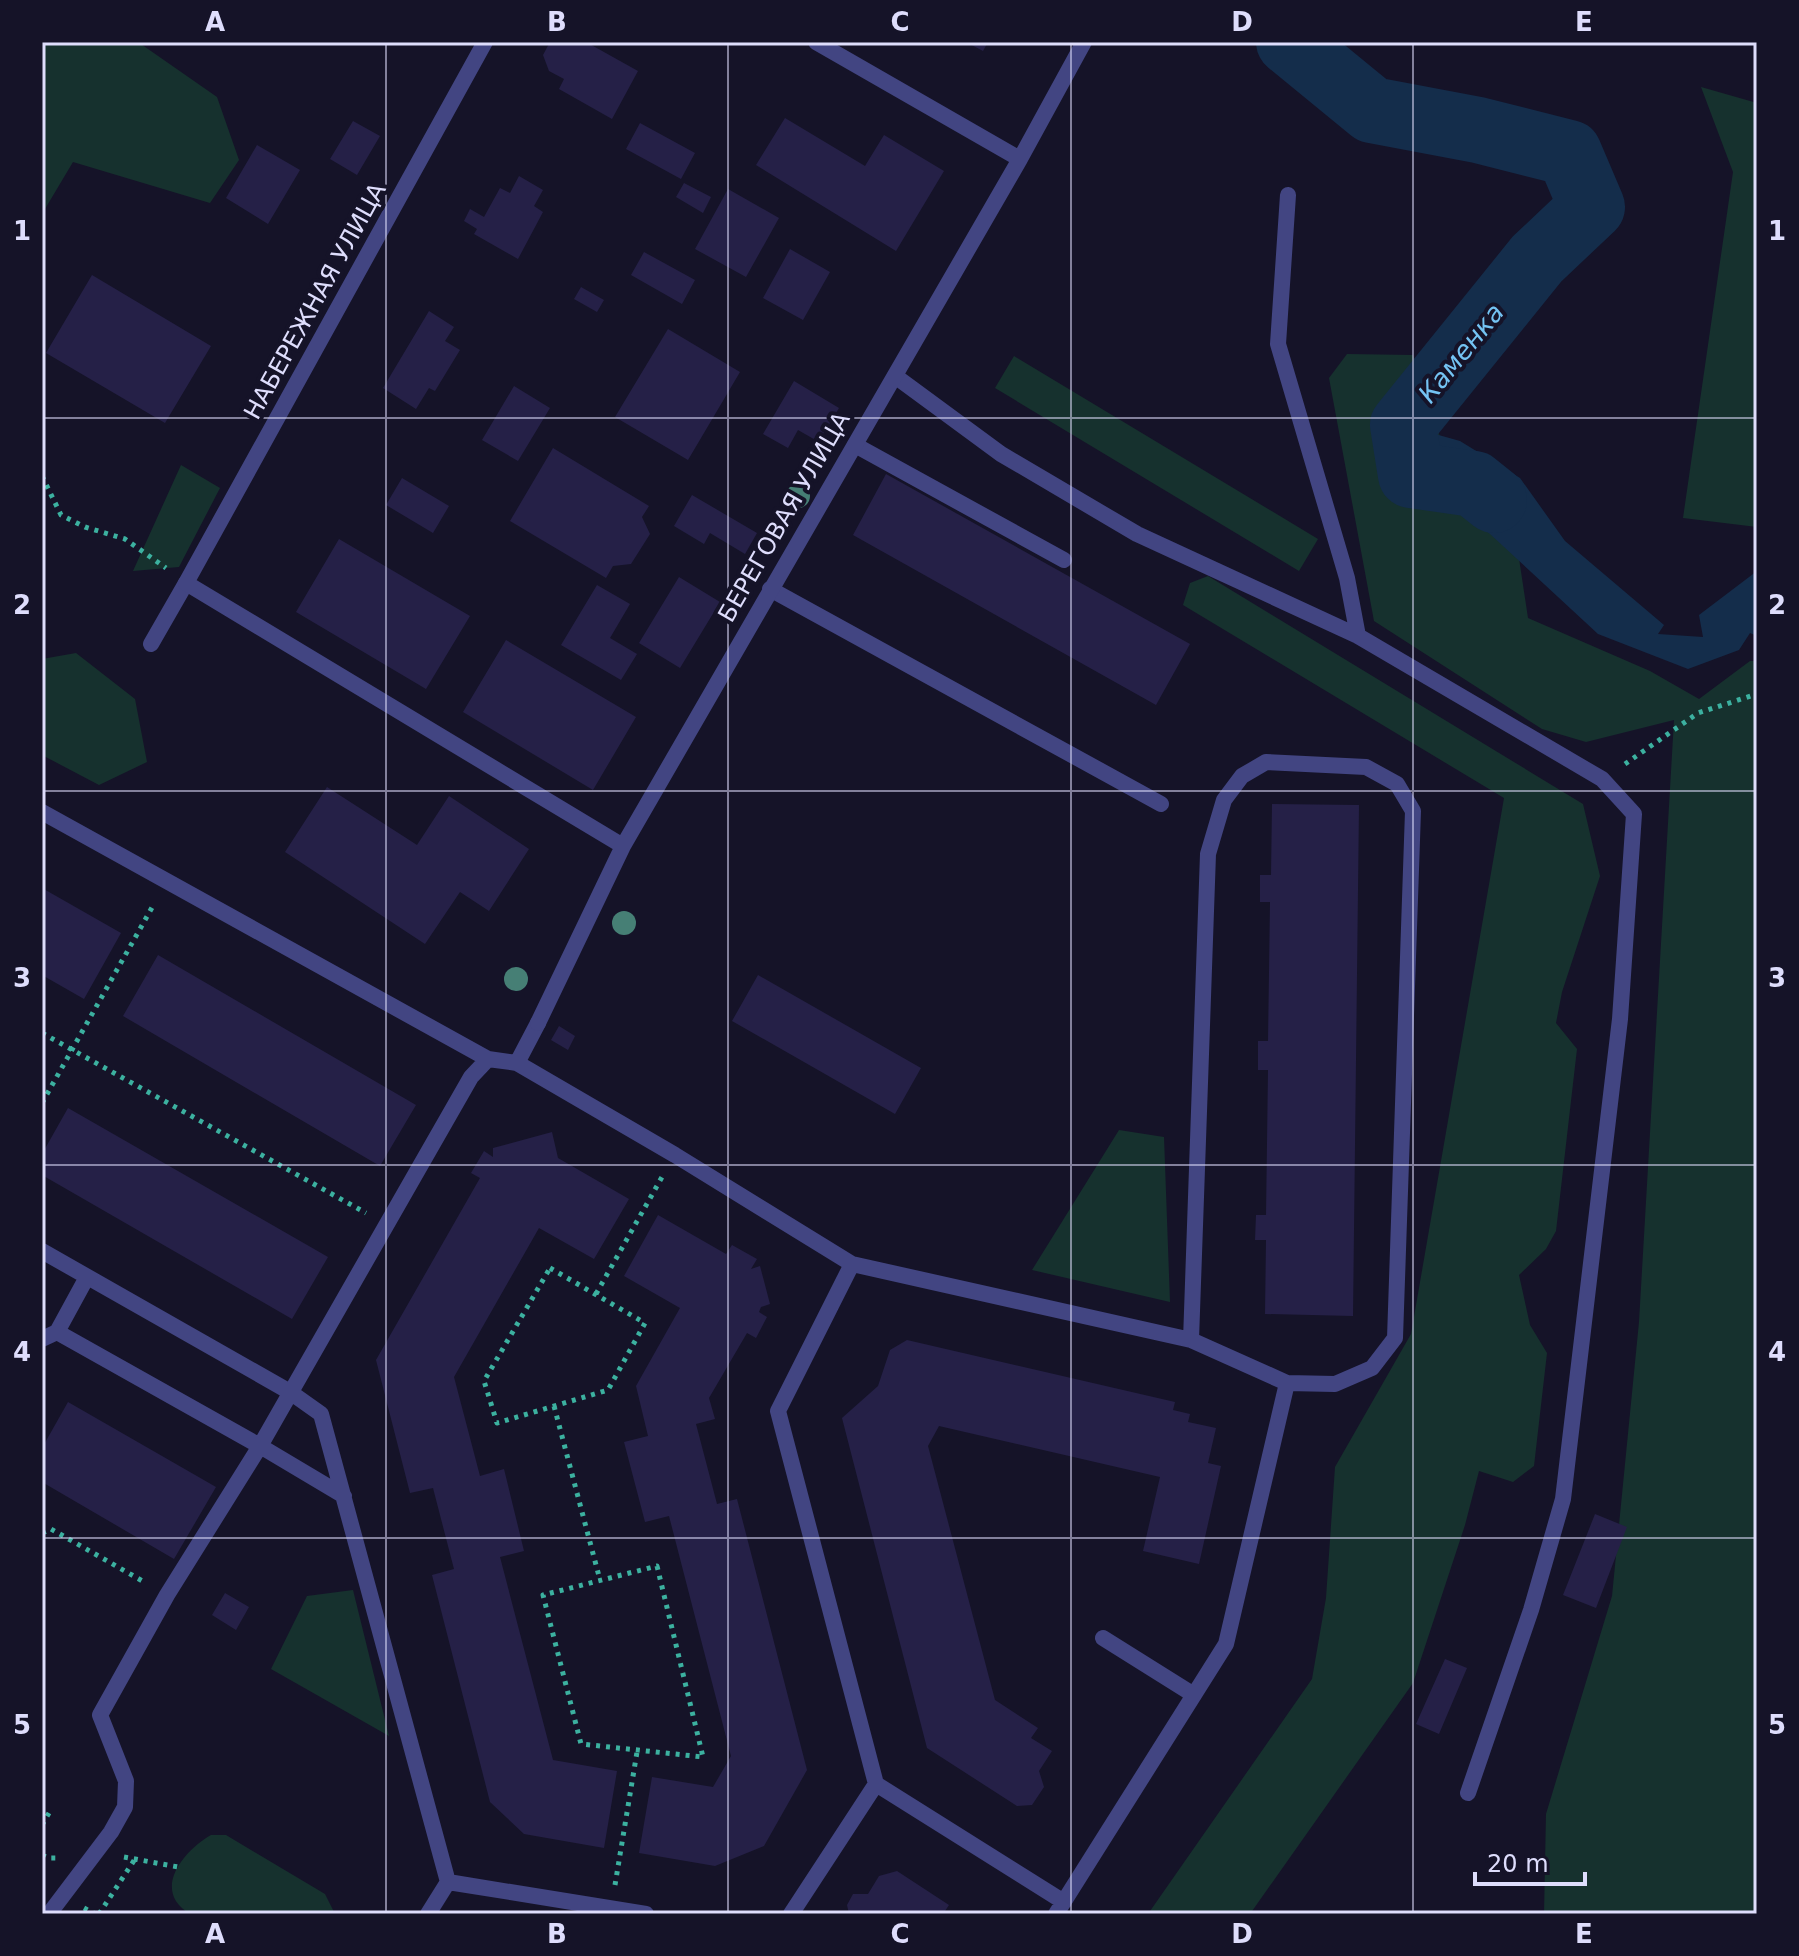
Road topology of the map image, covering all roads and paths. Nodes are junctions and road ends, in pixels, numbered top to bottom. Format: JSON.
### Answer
{"nodes":[{"id":1,"x":485,"y":42,"type":"edge"},
{"id":2,"x":816,"y":42,"type":"edge"},
{"id":3,"x":1084,"y":42,"type":"edge"},
{"id":4,"x":1020,"y":159,"type":"junction"},
{"id":5,"x":1288,"y":195,"type":"dead end"},
{"id":6,"x":895,"y":376,"type":"junction"},
{"id":7,"x":855,"y":445,"type":"junction"},
{"id":8,"x":42,"y":476,"type":"edge"},
{"id":9,"x":1064,"y":560,"type":"dead end"},
{"id":10,"x":186,"y":583,"type":"junction"},
{"id":11,"x":770,"y":589,"type":"junction"},
{"id":12,"x":1358,"y":636,"type":"junction"},
{"id":13,"x":151,"y":644,"type":"dead end"},
{"id":14,"x":1757,"y":694,"type":"edge"},
{"id":15,"x":1602,"y":779,"type":"junction"},
{"id":16,"x":1161,"y":804,"type":"dead end"},
{"id":17,"x":42,"y":812,"type":"edge"},
{"id":18,"x":623,"y":846,"type":"junction"},
{"id":19,"x":167,"y":882,"type":"junction"},
{"id":20,"x":42,"y":1033,"type":"edge"},
{"id":21,"x":72,"y":1050,"type":"junction"},
{"id":22,"x":488,"y":1059,"type":"junction"},
{"id":23,"x":517,"y":1063,"type":"junction"},
{"id":24,"x":42,"y":1103,"type":"edge"},
{"id":25,"x":675,"y":1155,"type":"junction"},
{"id":26,"x":385,"y":1224,"type":"junction"},
{"id":27,"x":42,"y":1251,"type":"edge"},
{"id":28,"x":852,"y":1264,"type":"junction"},
{"id":29,"x":87,"y":1277,"type":"junction"},
{"id":30,"x":596,"y":1294,"type":"junction"},
{"id":31,"x":49,"y":1335,"type":"edge"},
{"id":32,"x":1191,"y":1340,"type":"junction"},
{"id":33,"x":1287,"y":1383,"type":"junction"},
{"id":34,"x":290,"y":1392,"type":"junction"},
{"id":35,"x":554,"y":1406,"type":"junction"},
{"id":36,"x":260,"y":1446,"type":"junction"},
{"id":37,"x":344,"y":1496,"type":"junction"},
{"id":38,"x":42,"y":1533,"type":"edge"},
{"id":39,"x":600,"y":1580,"type":"junction"},
{"id":40,"x":167,"y":1595,"type":"junction"},
{"id":41,"x":1103,"y":1638,"type":"dead end"},
{"id":42,"x":1194,"y":1695,"type":"junction"},
{"id":43,"x":637,"y":1752,"type":"junction"},
{"id":44,"x":876,"y":1784,"type":"junction"},
{"id":45,"x":1468,"y":1793,"type":"dead end"},
{"id":46,"x":49,"y":1813,"type":"dead end"},
{"id":47,"x":42,"y":1825,"type":"edge"},
{"id":48,"x":122,"y":1857,"type":"dead end"},
{"id":49,"x":135,"y":1859,"type":"junction"},
{"id":50,"x":178,"y":1867,"type":"dead end"},
{"id":51,"x":448,"y":1882,"type":"junction"},
{"id":52,"x":1060,"y":1908,"type":"edge"},
{"id":53,"x":611,"y":1909,"type":"junction"},
{"id":54,"x":49,"y":1914,"type":"edge"},
{"id":55,"x":99,"y":1914,"type":"edge"},
{"id":56,"x":428,"y":1914,"type":"edge"},
{"id":57,"x":646,"y":1914,"type":"edge"},
{"id":58,"x":791,"y":1914,"type":"edge"}],
"edges":[{"from":1,"to":10,"type":"street","name":"НАБЕРЕЖНАЯ УЛИЦА"},
{"from":2,"to":4,"type":"street"},
{"from":3,"to":4,"type":"street","name":"БЕРЕГОВАЯ УЛИЦА"},
{"from":4,"to":6,"type":"street","name":"БЕРЕГОВАЯ УЛИЦА"},
{"from":5,"to":12,"type":"street"},
{"from":6,"to":7,"type":"street","name":"БЕРЕГОВАЯ УЛИЦА"},
{"from":6,"to":12,"type":"street"},
{"from":7,"to":9,"type":"street"},
{"from":7,"to":11,"type":"street","name":"БЕРЕГОВАЯ УЛИЦА"},
{"from":8,"to":10,"type":"path"},
{"from":10,"to":13,"type":"street","name":"НАБЕРЕЖНАЯ УЛИЦА"},
{"from":10,"to":18,"type":"street"},
{"from":11,"to":16,"type":"street"},
{"from":11,"to":18,"type":"street","name":"БЕРЕГОВАЯ УЛИЦА"},
{"from":12,"to":15,"type":"street"},
{"from":14,"to":15,"type":"path"},
{"from":15,"to":45,"type":"street"},
{"from":17,"to":19,"type":"street"},
{"from":18,"to":23,"type":"street","name":"БЕРЕГОВАЯ УЛИЦА"},
{"from":19,"to":21,"type":"path"},
{"from":19,"to":22,"type":"street"},
{"from":20,"to":21,"type":"path"},
{"from":21,"to":24,"type":"path"},
{"from":21,"to":26,"type":"path"},
{"from":22,"to":23,"type":"street"},
{"from":22,"to":26,"type":"street"},
{"from":23,"to":25,"type":"street"},
{"from":25,"to":28,"type":"street"},
{"from":25,"to":30,"type":"path"},
{"from":26,"to":34,"type":"street"},
{"from":27,"to":29,"type":"street"},
{"from":28,"to":32,"type":"street"},
{"from":28,"to":44,"type":"street"},
{"from":29,"to":31,"type":"street"},
{"from":29,"to":34,"type":"street"},
{"from":30,"to":35,"type":"path"},
{"from":30,"to":35,"type":"path"},
{"from":31,"to":36,"type":"street"},
{"from":32,"to":33,"type":"street"},
{"from":32,"to":33,"type":"street"},
{"from":33,"to":42,"type":"street"},
{"from":34,"to":36,"type":"street"},
{"from":34,"to":37,"type":"street"},
{"from":35,"to":39,"type":"path"},
{"from":36,"to":37,"type":"street"},
{"from":36,"to":40,"type":"street"},
{"from":37,"to":51,"type":"street"},
{"from":38,"to":40,"type":"path"},
{"from":39,"to":43,"type":"path"},
{"from":39,"to":43,"type":"path"},
{"from":40,"to":54,"type":"street"},
{"from":41,"to":42,"type":"street"},
{"from":42,"to":52,"type":"street"},
{"from":43,"to":53,"type":"path"},
{"from":44,"to":52,"type":"street"},
{"from":44,"to":58,"type":"street"},
{"from":46,"to":47,"type":"path"},
{"from":48,"to":49,"type":"path"},
{"from":49,"to":50,"type":"path"},
{"from":49,"to":55,"type":"path"},
{"from":51,"to":53,"type":"street"},
{"from":51,"to":56,"type":"street"},
{"from":53,"to":57,"type":"street"}]}
